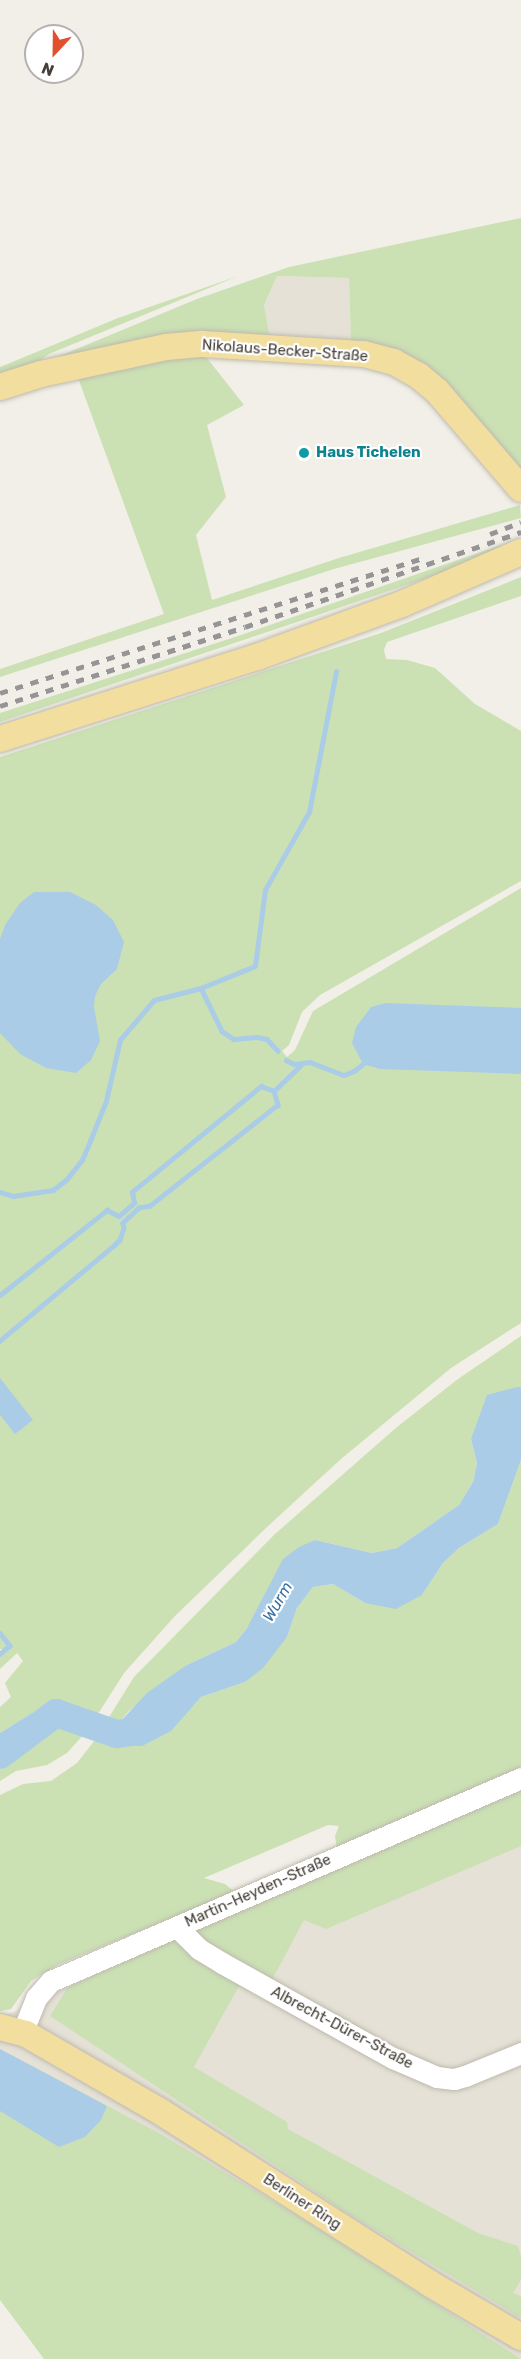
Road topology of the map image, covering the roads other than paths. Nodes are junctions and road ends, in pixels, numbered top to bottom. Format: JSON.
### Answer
{"nodes":[{"id":1,"x":0,"y":387,"type":"edge"},
{"id":2,"x":521,"y":489,"type":"edge"},
{"id":3,"x":521,"y":552,"type":"edge"},
{"id":4,"x":0,"y":739,"type":"edge"},
{"id":5,"x":521,"y":1778,"type":"edge"},
{"id":6,"x":177,"y":1927,"type":"junction"},
{"id":7,"x":11,"y":2030,"type":"edge"},
{"id":8,"x":521,"y":2053,"type":"edge"},
{"id":9,"x":521,"y":2337,"type":"edge"}],
"edges":[{"from":1,"to":2,"type":"main road","name":"Nikolaus-Becker-Straße"},
{"from":3,"to":4,"type":"main road"},
{"from":5,"to":6,"type":"street","name":"Martin-Heyden-Straße"},
{"from":6,"to":7,"type":"street","name":"Martin-Heyden-Straße"},
{"from":6,"to":8,"type":"street","name":"Albrecht-Dürer-Straße"},
{"from":7,"to":9,"type":"main road","name":"Berliner Ring"}]}
